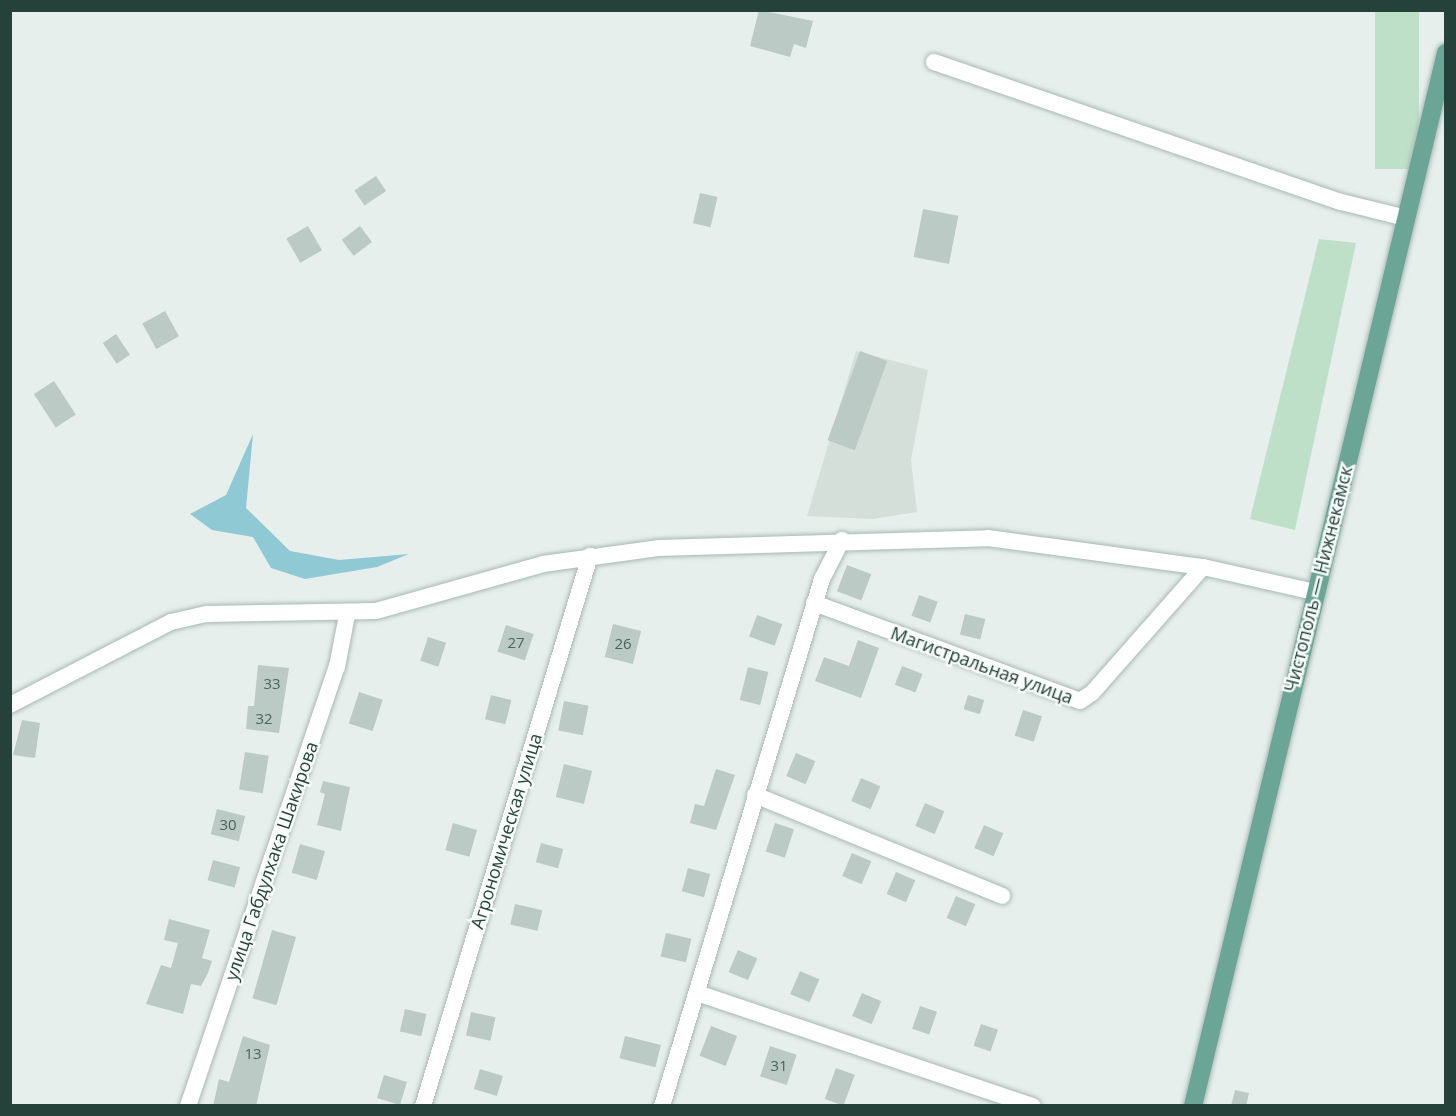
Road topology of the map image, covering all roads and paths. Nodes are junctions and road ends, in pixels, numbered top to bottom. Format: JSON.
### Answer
{"nodes":[{"id":1,"x":1446,"y":53,"type":"edge"},
{"id":2,"x":934,"y":62,"type":"dead end"},
{"id":3,"x":1406,"y":218,"type":"junction"},
{"id":4,"x":842,"y":540,"type":"junction"},
{"id":5,"x":590,"y":556,"type":"junction"},
{"id":6,"x":1203,"y":567,"type":"junction"},
{"id":7,"x":1315,"y":592,"type":"junction"},
{"id":8,"x":814,"y":603,"type":"junction"},
{"id":9,"x":347,"y":615,"type":"junction"},
{"id":10,"x":10,"y":705,"type":"edge"},
{"id":11,"x":755,"y":795,"type":"junction"},
{"id":12,"x":1002,"y":896,"type":"dead end"},
{"id":13,"x":697,"y":993,"type":"junction"},
{"id":14,"x":189,"y":1106,"type":"edge"},
{"id":15,"x":423,"y":1106,"type":"edge"},
{"id":16,"x":662,"y":1106,"type":"edge"},
{"id":17,"x":1032,"y":1106,"type":"edge"},
{"id":18,"x":1193,"y":1106,"type":"edge"}],
"edges":[{"from":1,"to":3,"type":"main road","name":"Чистополь — Нижнекамск"},
{"from":2,"to":3,"type":"street"},
{"from":3,"to":7,"type":"main road","name":"Чистополь — Нижнекамск"},
{"from":4,"to":5,"type":"street"},
{"from":4,"to":6,"type":"street"},
{"from":4,"to":8,"type":"street"},
{"from":5,"to":9,"type":"street"},
{"from":5,"to":15,"type":"street","name":"Агрономическая улица"},
{"from":6,"to":7,"type":"street"},
{"from":6,"to":8,"type":"street","name":"Магистральная улица"},
{"from":7,"to":18,"type":"main road","name":"Чистополь — Нижнекамск"},
{"from":8,"to":11,"type":"street"},
{"from":9,"to":10,"type":"street"},
{"from":9,"to":14,"type":"street","name":"улица Габдулхака Шакирова"},
{"from":11,"to":12,"type":"street"},
{"from":11,"to":13,"type":"street"},
{"from":13,"to":16,"type":"street"},
{"from":13,"to":17,"type":"street"}]}
